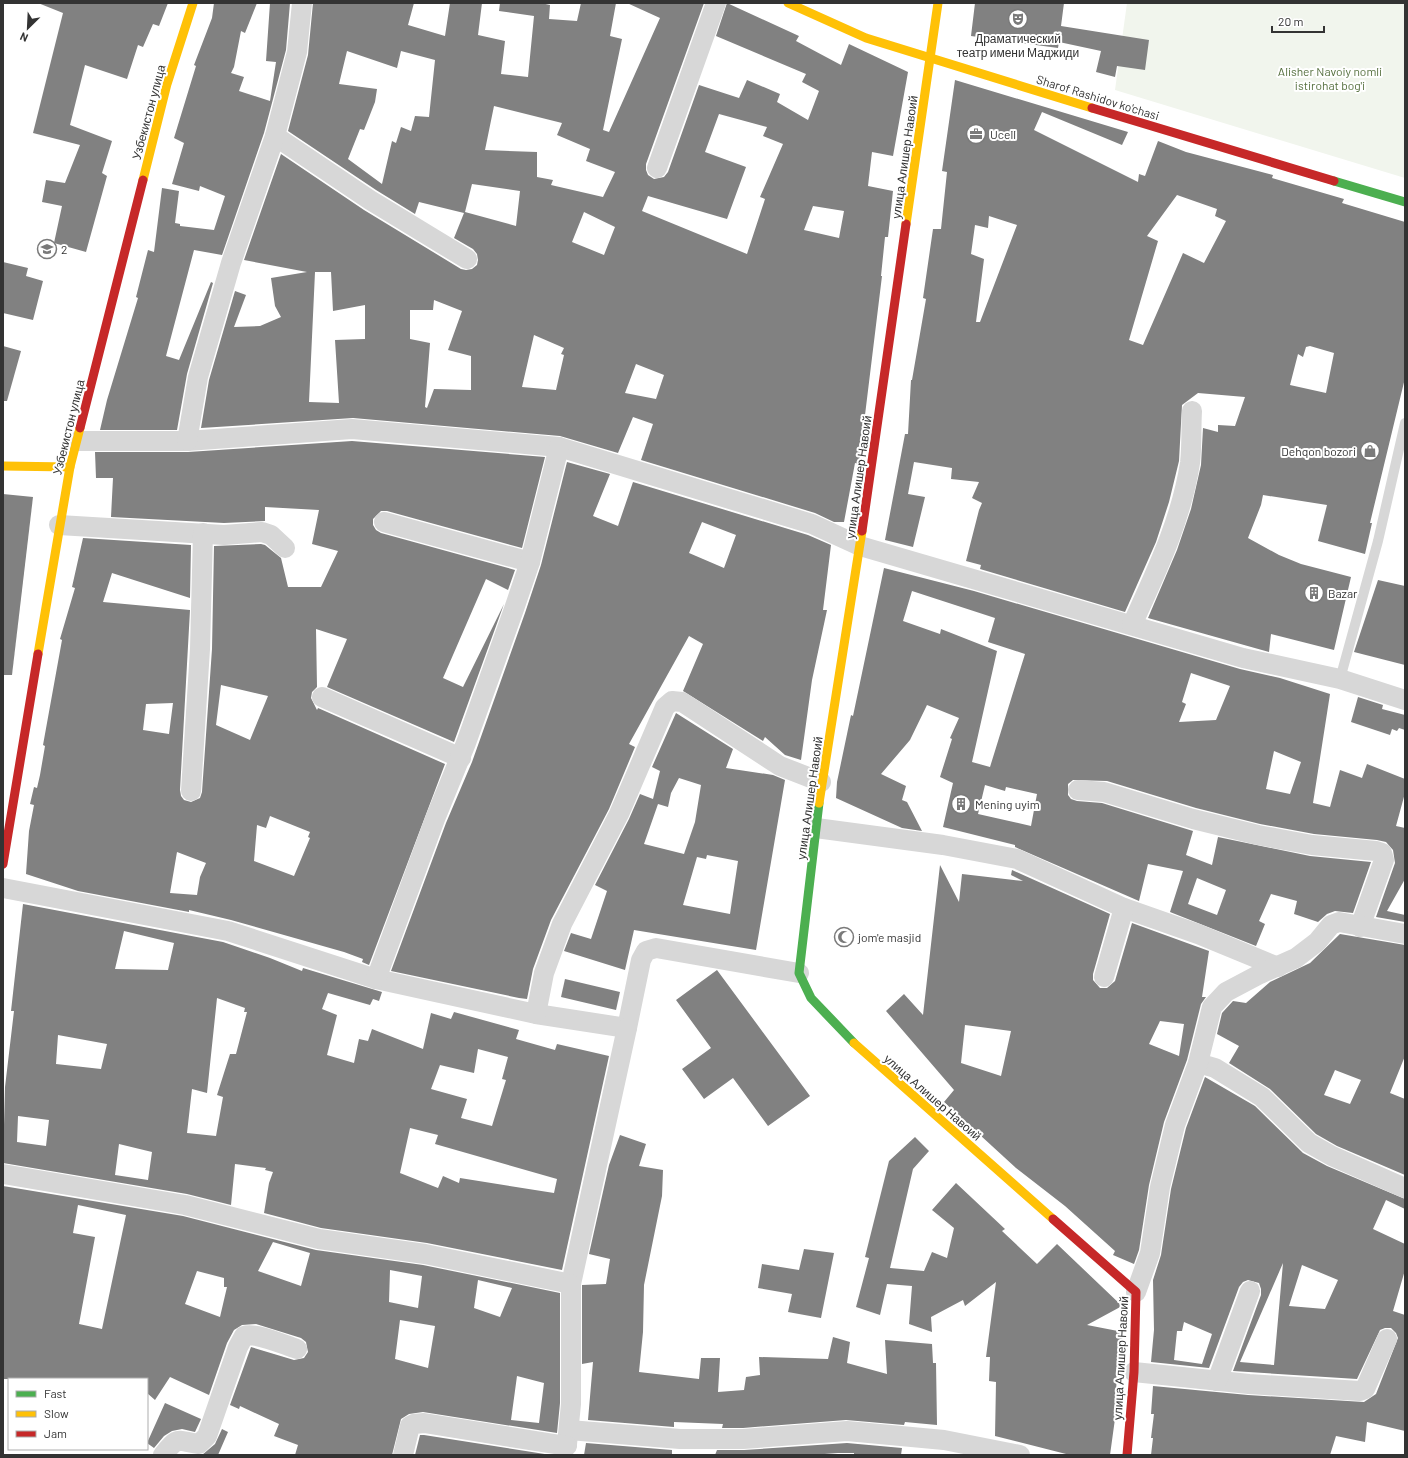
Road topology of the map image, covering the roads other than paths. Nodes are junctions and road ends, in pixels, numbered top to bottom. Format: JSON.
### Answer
{"nodes":[{"id":1,"x":193,"y":3,"type":"edge"},
{"id":2,"x":302,"y":3,"type":"edge"},
{"id":3,"x":716,"y":3,"type":"edge"},
{"id":4,"x":788,"y":3,"type":"edge"},
{"id":5,"x":938,"y":3,"type":"edge"},
{"id":6,"x":930,"y":59,"type":"junction"},
{"id":7,"x":275,"y":136,"type":"junction"},
{"id":8,"x":657,"y":168,"type":"dead end"},
{"id":9,"x":1405,"y":202,"type":"edge"},
{"id":10,"x":467,"y":259,"type":"dead end"},
{"id":11,"x":1192,"y":411,"type":"dead end"},
{"id":12,"x":1405,"y":423,"type":"edge"},
{"id":13,"x":76,"y":441,"type":"junction"},
{"id":14,"x":187,"y":441,"type":"junction"},
{"id":15,"x":559,"y":448,"type":"junction"},
{"id":16,"x":3,"y":466,"type":"edge"},
{"id":17,"x":70,"y":467,"type":"junction"},
{"id":18,"x":384,"y":522,"type":"dead end"},
{"id":19,"x":59,"y":525,"type":"junction"},
{"id":20,"x":203,"y":533,"type":"junction"},
{"id":21,"x":860,"y":546,"type":"junction"},
{"id":22,"x":285,"y":548,"type":"dead end"},
{"id":23,"x":530,"y":562,"type":"junction"},
{"id":24,"x":1132,"y":625,"type":"junction"},
{"id":25,"x":1340,"y":679,"type":"junction"},
{"id":26,"x":322,"y":696,"type":"dead end"},
{"id":27,"x":1405,"y":700,"type":"edge"},
{"id":28,"x":460,"y":758,"type":"junction"},
{"id":29,"x":821,"y":782,"type":"junction"},
{"id":30,"x":1078,"y":790,"type":"dead end"},
{"id":31,"x":191,"y":791,"type":"dead end"},
{"id":32,"x":816,"y":828,"type":"junction"},
{"id":33,"x":3,"y":864,"type":"edge"},
{"id":34,"x":3,"y":888,"type":"edge"},
{"id":35,"x":1124,"y":908,"type":"junction"},
{"id":36,"x":1360,"y":927,"type":"junction"},
{"id":37,"x":1405,"y":934,"type":"edge"},
{"id":38,"x":1278,"y":967,"type":"junction"},
{"id":39,"x":799,"y":973,"type":"junction"},
{"id":40,"x":1104,"y":977,"type":"dead end"},
{"id":41,"x":376,"y":979,"type":"junction"},
{"id":42,"x":536,"y":1014,"type":"junction"},
{"id":43,"x":627,"y":1028,"type":"junction"},
{"id":44,"x":1198,"y":1063,"type":"junction"},
{"id":45,"x":3,"y":1174,"type":"edge"},
{"id":46,"x":1405,"y":1188,"type":"edge"},
{"id":47,"x":571,"y":1284,"type":"junction"},
{"id":48,"x":1250,"y":1291,"type":"dead end"},
{"id":49,"x":1136,"y":1292,"type":"junction"},
{"id":50,"x":1387,"y":1339,"type":"dead end"},
{"id":51,"x":297,"y":1349,"type":"dead end"},
{"id":52,"x":1134,"y":1372,"type":"junction"},
{"id":53,"x":1218,"y":1381,"type":"junction"},
{"id":54,"x":567,"y":1444,"type":"edge"},
{"id":55,"x":163,"y":1455,"type":"edge"},
{"id":56,"x":404,"y":1455,"type":"edge"},
{"id":57,"x":1020,"y":1455,"type":"edge"},
{"id":58,"x":1127,"y":1455,"type":"edge"}],
"edges":[{"from":1,"to":13,"type":"main road","name":"Узбекистон улица"},
{"from":2,"to":7,"type":"street"},
{"from":3,"to":8,"type":"street"},
{"from":4,"to":6,"type":"main road","name":"Sharof Rashidov ko'chasi"},
{"from":5,"to":6,"type":"main road","name":"улица Алишер Навоий"},
{"from":6,"to":9,"type":"main road","name":"Sharof Rashidov ko'chasi"},
{"from":6,"to":21,"type":"main road","name":"улица Алишер Навоий"},
{"from":7,"to":10,"type":"street"},
{"from":7,"to":14,"type":"street"},
{"from":11,"to":24,"type":"street"},
{"from":12,"to":25,"type":"lane"},
{"from":13,"to":14,"type":"street"},
{"from":13,"to":17,"type":"main road","name":"Узбекистон улица"},
{"from":14,"to":15,"type":"street"},
{"from":15,"to":21,"type":"street"},
{"from":15,"to":23,"type":"street"},
{"from":16,"to":17,"type":"main road"},
{"from":17,"to":19,"type":"main road","name":"Узбекистон улица"},
{"from":18,"to":23,"type":"street"},
{"from":19,"to":20,"type":"street"},
{"from":19,"to":33,"type":"main road","name":"Узбекистон улица"},
{"from":20,"to":22,"type":"street"},
{"from":20,"to":31,"type":"street"},
{"from":21,"to":24,"type":"street"},
{"from":21,"to":29,"type":"main road","name":"улица Алишер Навоий"},
{"from":23,"to":28,"type":"street"},
{"from":24,"to":25,"type":"street"},
{"from":25,"to":27,"type":"street"},
{"from":26,"to":28,"type":"street"},
{"from":28,"to":41,"type":"street"},
{"from":29,"to":32,"type":"main road","name":"улица Алишер Навоий"},
{"from":29,"to":42,"type":"street"},
{"from":30,"to":36,"type":"street"},
{"from":32,"to":35,"type":"street"},
{"from":32,"to":39,"type":"main road","name":"улица Алишер Навоий"},
{"from":34,"to":41,"type":"street"},
{"from":35,"to":38,"type":"street"},
{"from":35,"to":40,"type":"street"},
{"from":36,"to":37,"type":"street"},
{"from":36,"to":38,"type":"street"},
{"from":38,"to":44,"type":"street"},
{"from":39,"to":43,"type":"street"},
{"from":39,"to":49,"type":"main road","name":"улица Алишер Навоий"},
{"from":41,"to":42,"type":"street"},
{"from":42,"to":43,"type":"street"},
{"from":43,"to":47,"type":"street"},
{"from":44,"to":46,"type":"street"},
{"from":44,"to":49,"type":"street"},
{"from":45,"to":47,"type":"street"},
{"from":47,"to":54,"type":"street"},
{"from":48,"to":53,"type":"street"},
{"from":49,"to":52,"type":"main road","name":"улица Алишер Навоий"},
{"from":50,"to":53,"type":"street"},
{"from":51,"to":55,"type":"street"},
{"from":52,"to":53,"type":"street"},
{"from":52,"to":58,"type":"main road","name":"улица Алишер Навоий"},
{"from":54,"to":56,"type":"street"},
{"from":54,"to":57,"type":"street"}]}
